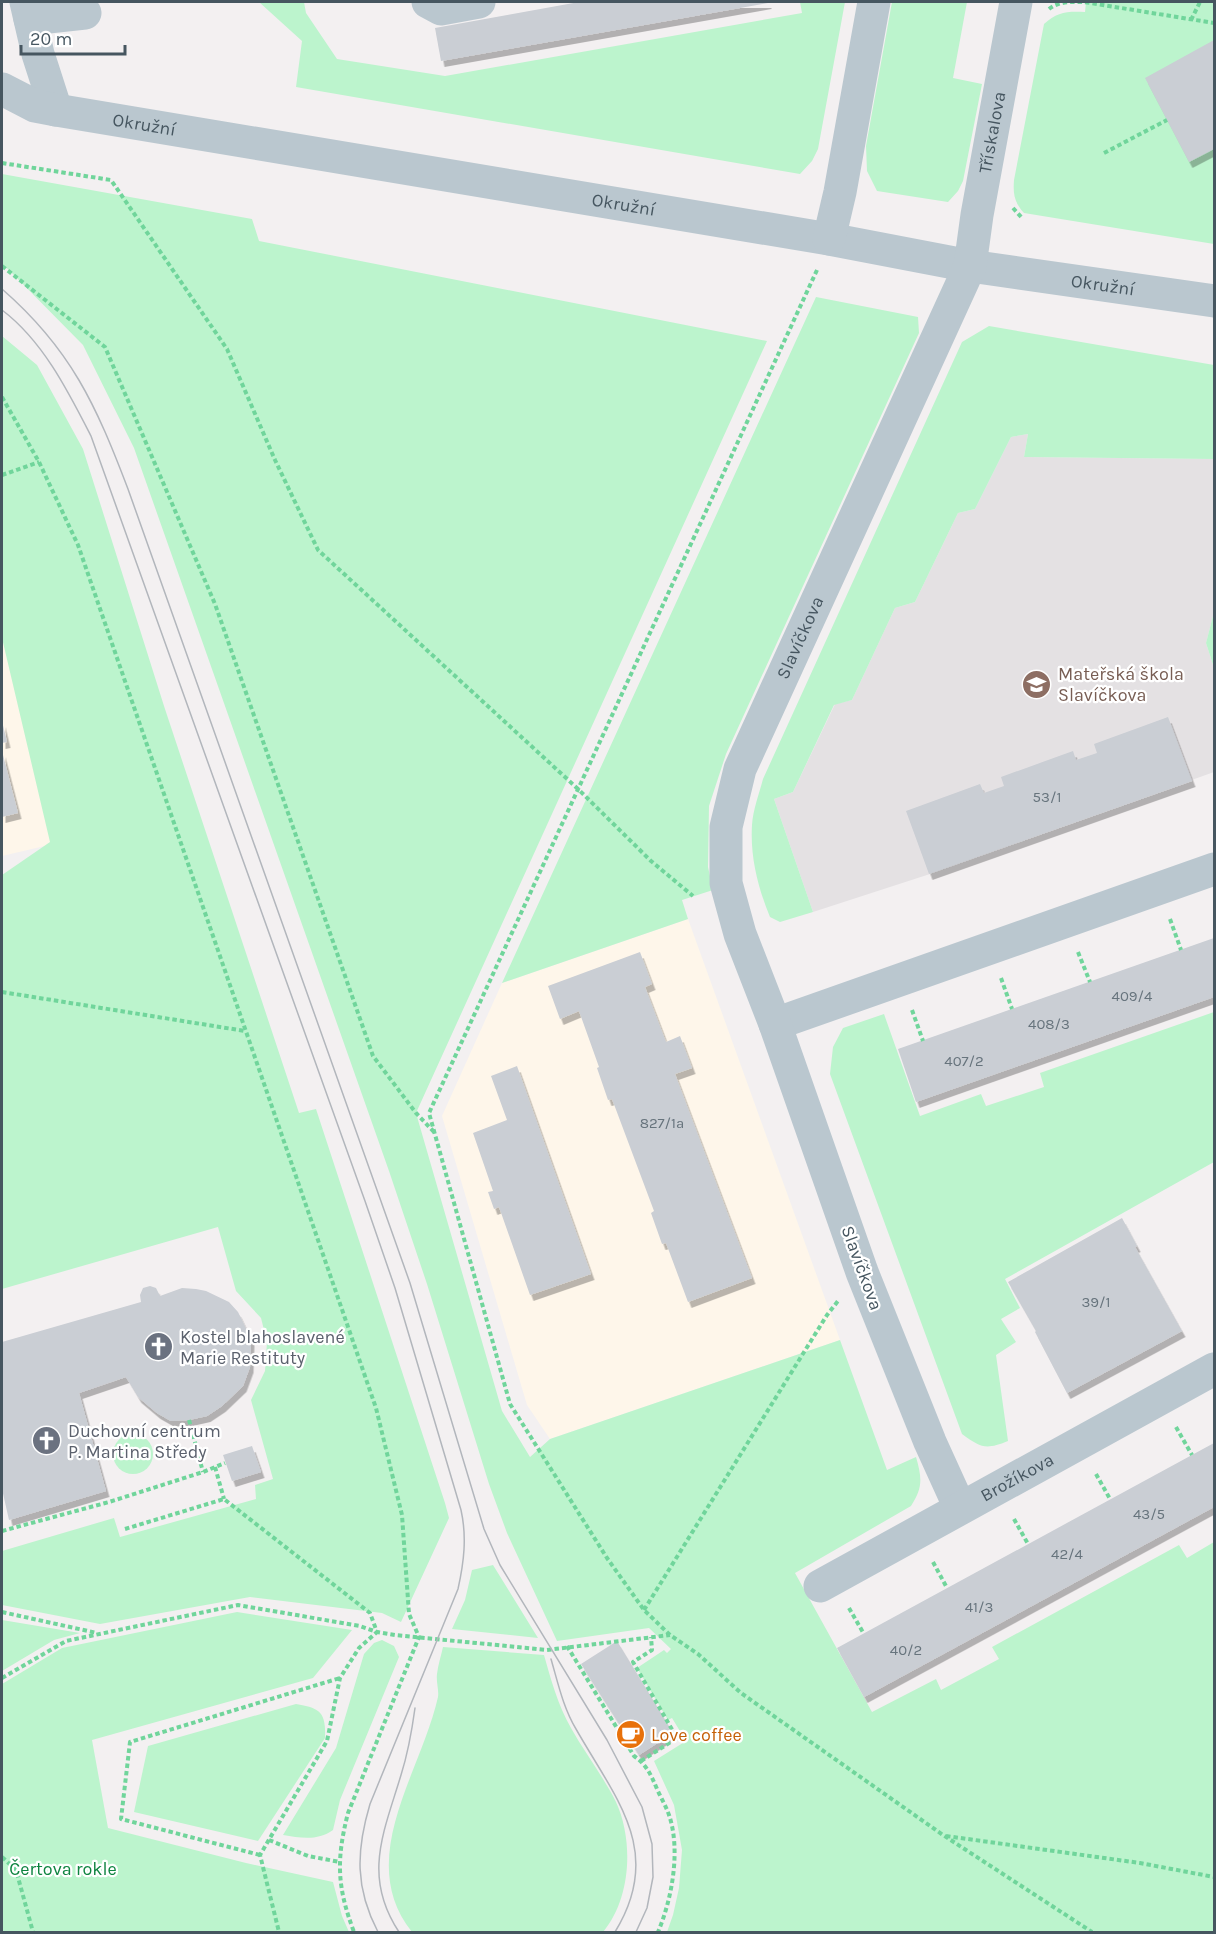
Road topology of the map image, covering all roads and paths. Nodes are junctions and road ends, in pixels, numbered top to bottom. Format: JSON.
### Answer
{"nodes":[{"id":1,"x":428,"y":2,"type":"edge"},
{"id":2,"x":478,"y":2,"type":"edge"},
{"id":3,"x":874,"y":2,"type":"edge"},
{"id":4,"x":1016,"y":2,"type":"edge"},
{"id":5,"x":1200,"y":2,"type":"edge"},
{"id":6,"x":1053,"y":4,"type":"edge"},
{"id":7,"x":1110,"y":4,"type":"edge"},
{"id":8,"x":28,"y":10,"type":"edge"},
{"id":9,"x":1046,"y":12,"type":"dead end"},
{"id":10,"x":85,"y":13,"type":"dead end"},
{"id":11,"x":1191,"y":20,"type":"junction"},
{"id":12,"x":1215,"y":23,"type":"edge"},
{"id":13,"x":2,"y":89,"type":"edge"},
{"id":14,"x":45,"y":108,"type":"junction"},
{"id":15,"x":2,"y":111,"type":"edge"},
{"id":16,"x":1167,"y":120,"type":"dead end"},
{"id":17,"x":1104,"y":153,"type":"dead end"},
{"id":18,"x":2,"y":164,"type":"edge"},
{"id":19,"x":1010,"y":204,"type":"dead end"},
{"id":20,"x":1023,"y":219,"type":"dead end"},
{"id":21,"x":829,"y":239,"type":"junction"},
{"id":22,"x":970,"y":266,"type":"junction"},
{"id":23,"x":2,"y":267,"type":"edge"},
{"id":24,"x":1215,"y":301,"type":"edge"},
{"id":25,"x":2,"y":397,"type":"edge"},
{"id":26,"x":39,"y":462,"type":"junction"},
{"id":27,"x":2,"y":475,"type":"edge"},
{"id":28,"x":578,"y":789,"type":"junction"},
{"id":29,"x":1215,"y":869,"type":"edge"},
{"id":30,"x":695,"y":898,"type":"dead end"},
{"id":31,"x":2,"y":992,"type":"edge"},
{"id":32,"x":775,"y":1024,"type":"junction"},
{"id":33,"x":245,"y":1030,"type":"junction"},
{"id":34,"x":435,"y":1133,"type":"junction"},
{"id":35,"x":862,"y":1272,"type":"junction"},
{"id":36,"x":1215,"y":1369,"type":"edge"},
{"id":37,"x":1170,"y":1418,"type":"dead end"},
{"id":38,"x":189,"y":1420,"type":"dead end"},
{"id":39,"x":1192,"y":1455,"type":"dead end"},
{"id":40,"x":225,"y":1463,"type":"dead end"},
{"id":41,"x":215,"y":1467,"type":"junction"},
{"id":42,"x":1094,"y":1471,"type":"dead end"},
{"id":43,"x":203,"y":1472,"type":"junction"},
{"id":44,"x":224,"y":1499,"type":"junction"},
{"id":45,"x":1110,"y":1499,"type":"dead end"},
{"id":46,"x":960,"y":1508,"type":"junction"},
{"id":47,"x":1012,"y":1516,"type":"dead end"},
{"id":48,"x":125,"y":1529,"type":"dead end"},
{"id":49,"x":2,"y":1531,"type":"edge"},
{"id":50,"x":1028,"y":1544,"type":"dead end"},
{"id":51,"x":931,"y":1559,"type":"dead end"},
{"id":52,"x":820,"y":1586,"type":"dead end"},
{"id":53,"x":947,"y":1588,"type":"dead end"},
{"id":54,"x":847,"y":1605,"type":"dead end"},
{"id":55,"x":644,"y":1610,"type":"junction"},
{"id":56,"x":2,"y":1612,"type":"edge"},
{"id":57,"x":377,"y":1632,"type":"junction"},
{"id":58,"x":97,"y":1633,"type":"junction"},
{"id":59,"x":864,"y":1634,"type":"dead end"},
{"id":60,"x":670,"y":1635,"type":"junction"},
{"id":61,"x":420,"y":1637,"type":"junction"},
{"id":62,"x":651,"y":1637,"type":"junction"},
{"id":63,"x":567,"y":1646,"type":"junction"},
{"id":64,"x":2,"y":1678,"type":"edge"},
{"id":65,"x":340,"y":1678,"type":"junction"},
{"id":66,"x":641,"y":1761,"type":"junction"},
{"id":67,"x":943,"y":1835,"type":"junction"},
{"id":68,"x":269,"y":1840,"type":"junction"},
{"id":69,"x":260,"y":1855,"type":"junction"},
{"id":70,"x":2,"y":1857,"type":"edge"},
{"id":71,"x":340,"y":1862,"type":"junction"},
{"id":72,"x":1215,"y":1877,"type":"edge"},
{"id":73,"x":33,"y":1932,"type":"edge"},
{"id":74,"x":279,"y":1932,"type":"edge"},
{"id":75,"x":354,"y":1932,"type":"edge"},
{"id":76,"x":658,"y":1932,"type":"edge"},
{"id":77,"x":1092,"y":1932,"type":"edge"}],
"edges":[{"from":1,"to":2,"type":"street"},
{"from":3,"to":21,"type":"street"},
{"from":4,"to":22,"type":"street","name":"Třískalova"},
{"from":5,"to":11,"type":"path"},
{"from":6,"to":7,"type":"path"},
{"from":6,"to":9,"type":"path"},
{"from":7,"to":11,"type":"path"},
{"from":8,"to":10,"type":"street"},
{"from":8,"to":14,"type":"street"},
{"from":11,"to":12,"type":"path"},
{"from":13,"to":14,"type":"street","name":"Okružní"},
{"from":14,"to":15,"type":"street","name":"Okružní"},
{"from":14,"to":21,"type":"street","name":"Okružní"},
{"from":16,"to":17,"type":"path"},
{"from":18,"to":28,"type":"path"},
{"from":19,"to":20,"type":"path"},
{"from":21,"to":22,"type":"street","name":"Okružní"},
{"from":21,"to":28,"type":"path"},
{"from":22,"to":24,"type":"street","name":"Okružní"},
{"from":22,"to":32,"type":"street","name":"Slavíčkova"},
{"from":23,"to":34,"type":"path"},
{"from":25,"to":26,"type":"path"},
{"from":26,"to":27,"type":"path"},
{"from":26,"to":33,"type":"path"},
{"from":28,"to":30,"type":"path"},
{"from":28,"to":34,"type":"path"},
{"from":29,"to":32,"type":"street"},
{"from":31,"to":33,"type":"path"},
{"from":32,"to":35,"type":"street","name":"Slavíčkova"},
{"from":33,"to":61,"type":"path"},
{"from":34,"to":55,"type":"path"},
{"from":35,"to":46,"type":"street","name":"Slavíčkova"},
{"from":35,"to":55,"type":"path"},
{"from":36,"to":46,"type":"street","name":"Brožíkova"},
{"from":37,"to":39,"type":"path"},
{"from":38,"to":43,"type":"path"},
{"from":40,"to":41,"type":"path"},
{"from":41,"to":43,"type":"path"},
{"from":41,"to":44,"type":"path"},
{"from":42,"to":45,"type":"path"},
{"from":43,"to":49,"type":"path"},
{"from":44,"to":48,"type":"path"},
{"from":44,"to":57,"type":"path"},
{"from":46,"to":52,"type":"street","name":"Brožíkova"},
{"from":47,"to":50,"type":"path"},
{"from":51,"to":53,"type":"path"},
{"from":54,"to":59,"type":"path"},
{"from":55,"to":60,"type":"path"},
{"from":56,"to":58,"type":"path"},
{"from":57,"to":58,"type":"path"},
{"from":57,"to":61,"type":"path"},
{"from":57,"to":65,"type":"path"},
{"from":58,"to":64,"type":"path"},
{"from":60,"to":62,"type":"path"},
{"from":60,"to":67,"type":"path"},
{"from":61,"to":63,"type":"path"},
{"from":61,"to":71,"type":"path"},
{"from":62,"to":63,"type":"path"},
{"from":62,"to":66,"type":"path"},
{"from":63,"to":66,"type":"path"},
{"from":65,"to":68,"type":"path"},
{"from":65,"to":69,"type":"path"},
{"from":66,"to":76,"type":"path"},
{"from":67,"to":72,"type":"path"},
{"from":67,"to":77,"type":"path"},
{"from":68,"to":69,"type":"path"},
{"from":68,"to":71,"type":"path"},
{"from":69,"to":74,"type":"path"},
{"from":70,"to":73,"type":"path"},
{"from":71,"to":75,"type":"path"}]}
